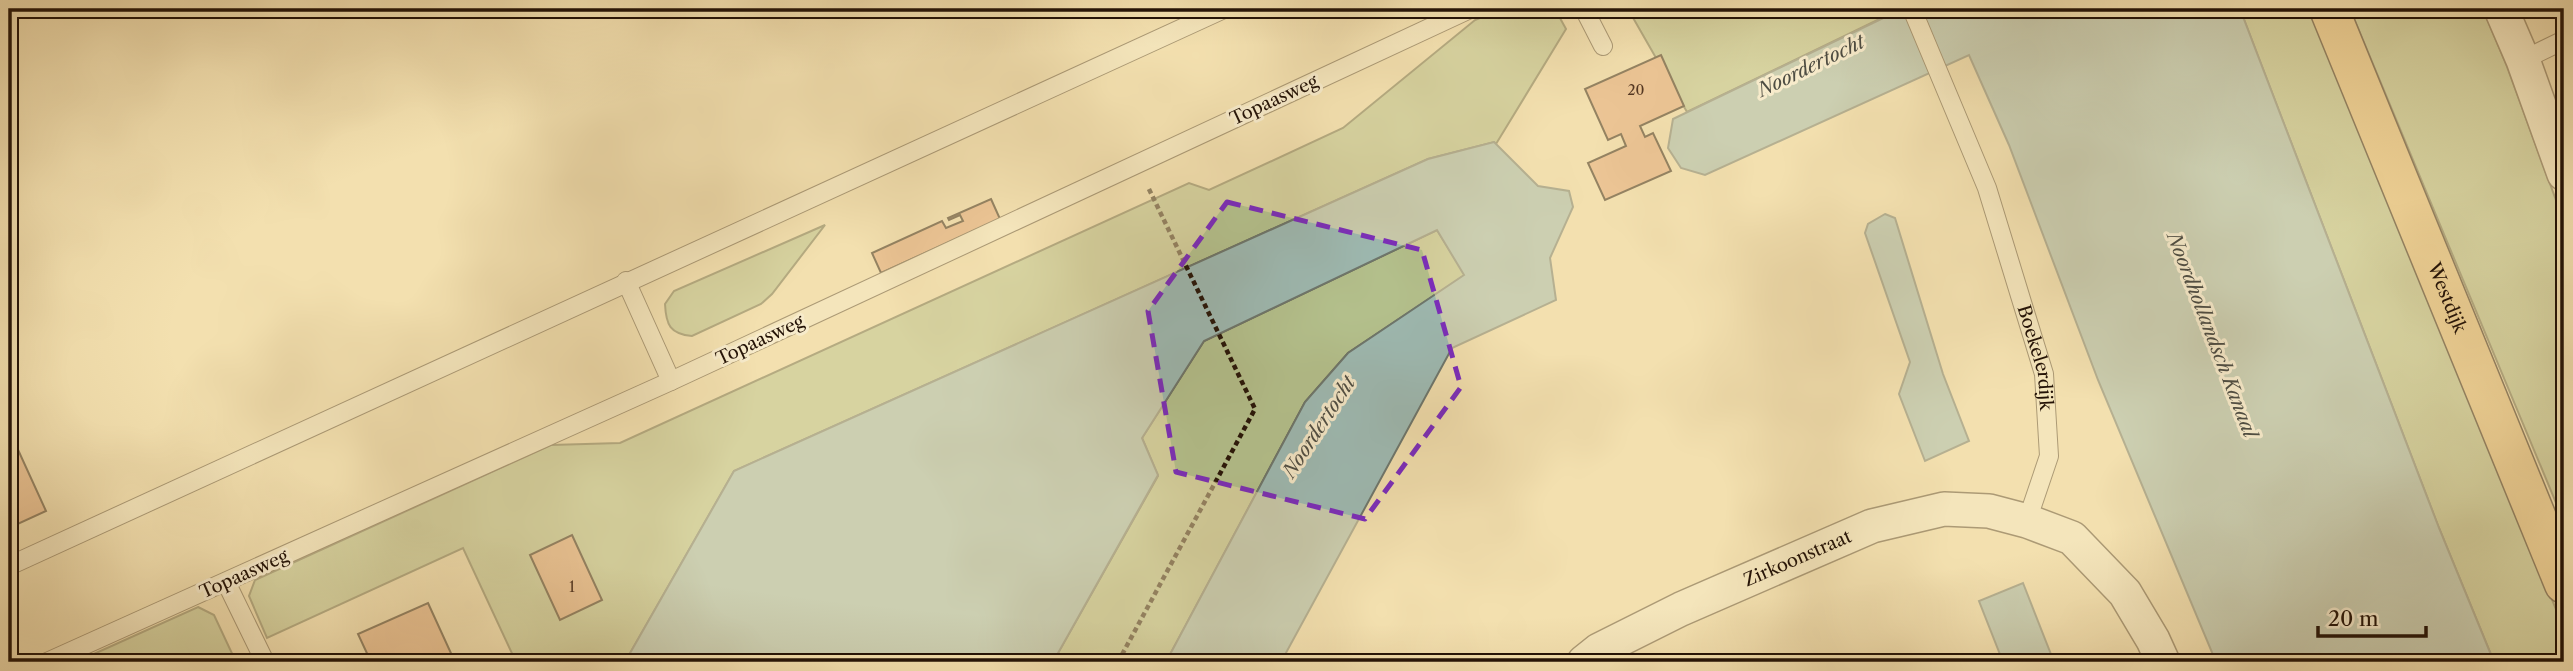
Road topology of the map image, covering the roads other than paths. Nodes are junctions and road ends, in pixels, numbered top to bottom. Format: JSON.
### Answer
{"nodes":[{"id":1,"x":1224,"y":9,"type":"edge"},
{"id":2,"x":1470,"y":9,"type":"edge"},
{"id":3,"x":1584,"y":9,"type":"edge"},
{"id":4,"x":1912,"y":9,"type":"edge"},
{"id":5,"x":2329,"y":9,"type":"edge"},
{"id":6,"x":2501,"y":9,"type":"edge"},
{"id":7,"x":2564,"y":40,"type":"edge"},
{"id":8,"x":1603,"y":46,"type":"dead end"},
{"id":9,"x":2523,"y":60,"type":"junction"},
{"id":10,"x":2564,"y":174,"type":"edge"},
{"id":11,"x":626,"y":281,"type":"junction"},
{"id":12,"x":671,"y":381,"type":"junction"},
{"id":13,"x":2027,"y":521,"type":"junction"},
{"id":14,"x":9,"y":566,"type":"edge"},
{"id":15,"x":226,"y":582,"type":"junction"},
{"id":16,"x":2564,"y":584,"type":"edge"},
{"id":17,"x":47,"y":662,"type":"edge"},
{"id":18,"x":265,"y":662,"type":"edge"},
{"id":19,"x":1584,"y":662,"type":"edge"},
{"id":20,"x":2163,"y":662,"type":"edge"}],
"edges":[{"from":1,"to":11,"type":"lane"},
{"from":2,"to":12,"type":"lane","name":"Topaasweg"},
{"from":3,"to":8,"type":"lane"},
{"from":4,"to":13,"type":"lane","name":"Boekelerdijk"},
{"from":5,"to":16,"type":"main road","name":"Westdijk"},
{"from":6,"to":9,"type":"street"},
{"from":7,"to":9,"type":"lane"},
{"from":9,"to":10,"type":"street"},
{"from":11,"to":12,"type":"lane"},
{"from":11,"to":14,"type":"lane"},
{"from":12,"to":15,"type":"lane","name":"Topaasweg"},
{"from":13,"to":19,"type":"street","name":"Zirkoonstraat"},
{"from":13,"to":20,"type":"street"},
{"from":15,"to":17,"type":"lane","name":"Topaasweg"},
{"from":15,"to":18,"type":"lane"}]}
